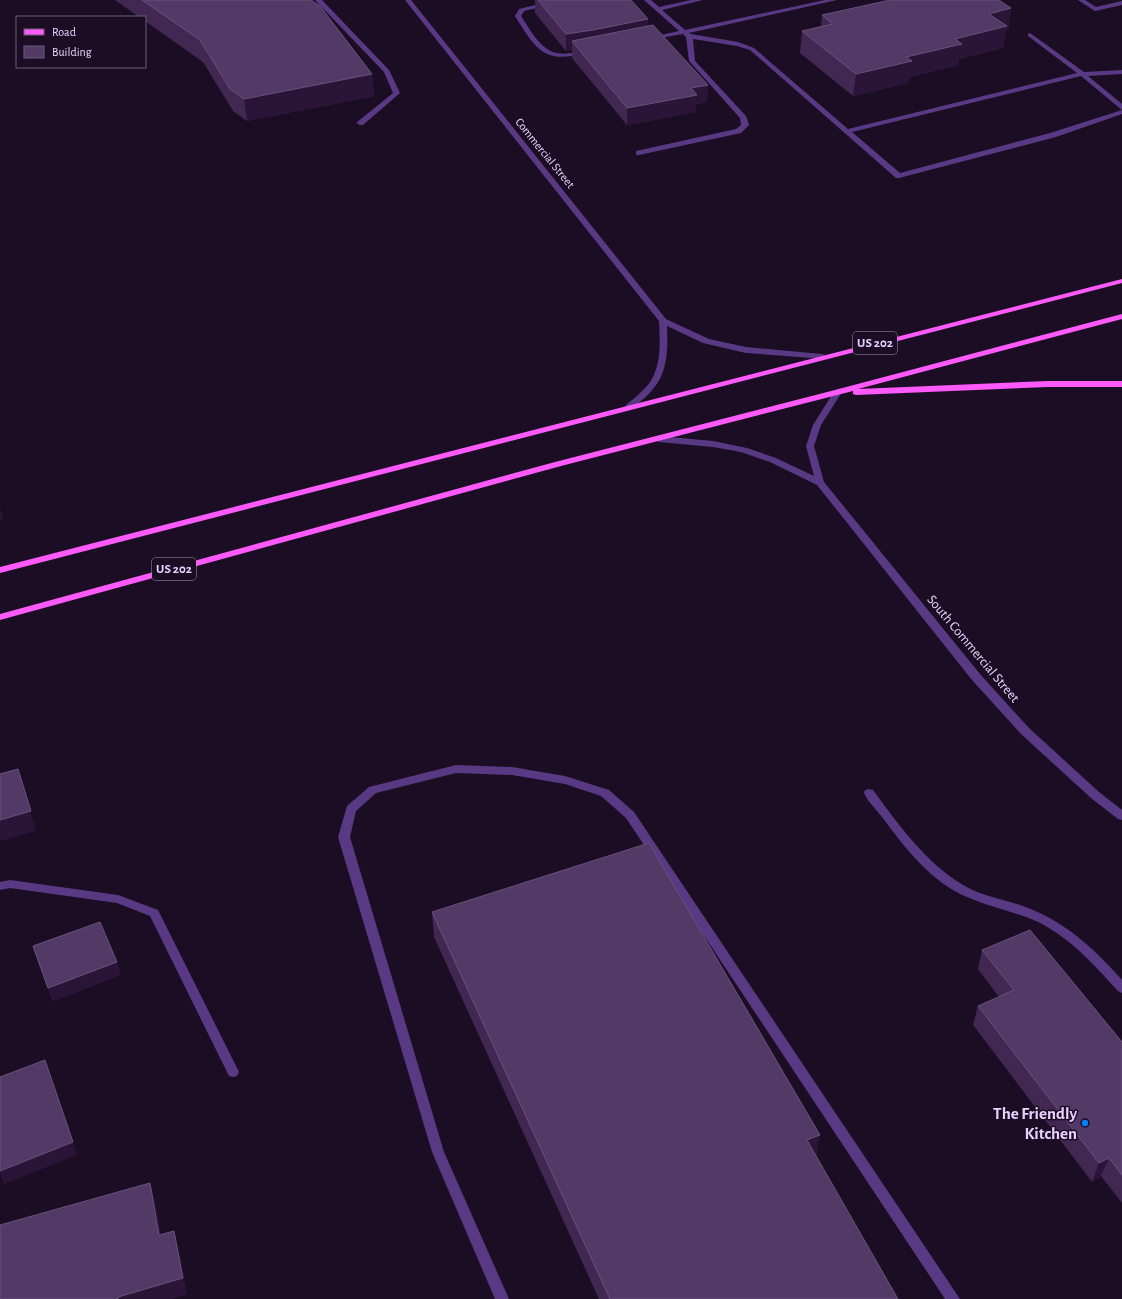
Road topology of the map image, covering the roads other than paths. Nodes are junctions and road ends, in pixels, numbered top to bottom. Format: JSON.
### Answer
{"nodes":[{"id":1,"x":318,"y":0,"type":"edge"},
{"id":2,"x":408,"y":0,"type":"edge"},
{"id":3,"x":566,"y":0,"type":"edge"},
{"id":4,"x":647,"y":0,"type":"edge"},
{"id":5,"x":700,"y":0,"type":"edge"},
{"id":6,"x":834,"y":0,"type":"edge"},
{"id":7,"x":1081,"y":0,"type":"edge"},
{"id":8,"x":1122,"y":3,"type":"edge"},
{"id":9,"x":657,"y":9,"type":"junction"},
{"id":10,"x":686,"y":34,"type":"junction"},
{"id":11,"x":1030,"y":35,"type":"dead end"},
{"id":12,"x":639,"y":41,"type":"edge"},
{"id":13,"x":596,"y":50,"type":"edge"},
{"id":14,"x":1122,"y":72,"type":"edge"},
{"id":15,"x":1082,"y":74,"type":"junction"},
{"id":16,"x":1122,"y":108,"type":"edge"},
{"id":17,"x":1122,"y":112,"type":"edge"},
{"id":18,"x":360,"y":123,"type":"dead end"},
{"id":19,"x":846,"y":131,"type":"junction"},
{"id":20,"x":639,"y":152,"type":"dead end"},
{"id":21,"x":1122,"y":280,"type":"edge"},
{"id":22,"x":1122,"y":316,"type":"edge"},
{"id":23,"x":663,"y":321,"type":"junction"},
{"id":24,"x":822,"y":357,"type":"junction"},
{"id":25,"x":1122,"y":384,"type":"edge"},
{"id":26,"x":838,"y":392,"type":"junction"},
{"id":27,"x":629,"y":407,"type":"junction"},
{"id":28,"x":659,"y":439,"type":"junction"},
{"id":29,"x":820,"y":483,"type":"junction"},
{"id":30,"x":0,"y":570,"type":"edge"},
{"id":31,"x":0,"y":617,"type":"edge"},
{"id":32,"x":869,"y":794,"type":"dead end"},
{"id":33,"x":1122,"y":816,"type":"edge"},
{"id":34,"x":0,"y":886,"type":"edge"},
{"id":35,"x":1122,"y":988,"type":"edge"},
{"id":36,"x":233,"y":1072,"type":"dead end"},
{"id":37,"x":502,"y":1299,"type":"edge"},
{"id":38,"x":953,"y":1299,"type":"edge"}],
"edges":[{"from":1,"to":18,"type":"street"},
{"from":2,"to":23,"type":"street","name":"Commercial Street"},
{"from":3,"to":13,"type":"street"},
{"from":4,"to":9,"type":"street"},
{"from":5,"to":9,"type":"street"},
{"from":6,"to":10,"type":"street"},
{"from":7,"to":8,"type":"street"},
{"from":9,"to":10,"type":"street"},
{"from":10,"to":12,"type":"street"},
{"from":10,"to":19,"type":"street"},
{"from":10,"to":20,"type":"street"},
{"from":11,"to":15,"type":"street"},
{"from":14,"to":15,"type":"street"},
{"from":15,"to":16,"type":"street"},
{"from":15,"to":19,"type":"street"},
{"from":17,"to":19,"type":"street"},
{"from":21,"to":24,"type":"main road","number":"US 202"},
{"from":22,"to":26,"type":"main road","number":"US 202"},
{"from":23,"to":24,"type":"street","name":"Commercial Street"},
{"from":23,"to":27,"type":"street"},
{"from":24,"to":27,"type":"main road","number":"US 202"},
{"from":25,"to":26,"type":"main road"},
{"from":26,"to":28,"type":"main road","number":"US 202"},
{"from":26,"to":29,"type":"street","name":"South Commercial Street"},
{"from":27,"to":30,"type":"main road","number":"US 202"},
{"from":28,"to":29,"type":"street","name":"South Commercial Street"},
{"from":28,"to":31,"type":"main road","number":"US 202"},
{"from":29,"to":33,"type":"street","name":"South Commercial Street"},
{"from":32,"to":35,"type":"street"},
{"from":34,"to":36,"type":"street"},
{"from":37,"to":38,"type":"street"}]}
